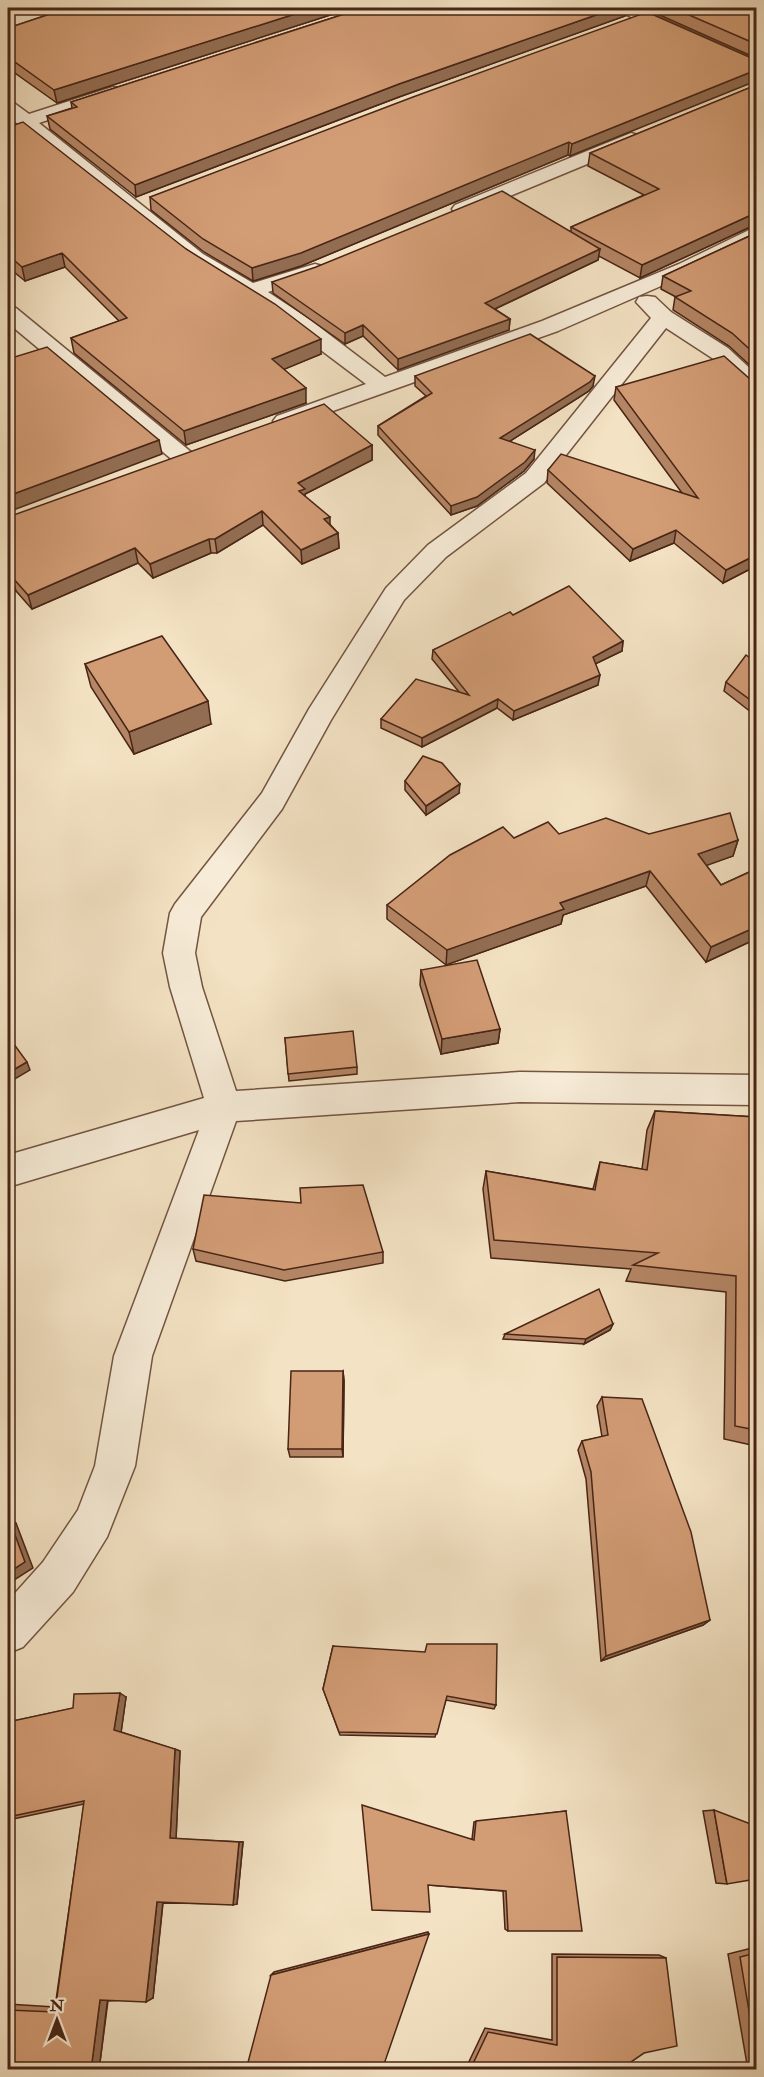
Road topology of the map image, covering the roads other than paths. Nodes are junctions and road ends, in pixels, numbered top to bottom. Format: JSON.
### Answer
{"nodes":[{"id":1,"x":625,"y":16,"type":"edge"},
{"id":2,"x":756,"y":66,"type":"edge"},
{"id":3,"x":125,"y":88,"type":"edge"},
{"id":4,"x":8,"y":107,"type":"edge"},
{"id":5,"x":24,"y":122,"type":"junction"},
{"id":6,"x":647,"y":133,"type":"edge"},
{"id":7,"x":156,"y":199,"type":"edge"},
{"id":8,"x":135,"y":207,"type":"junction"},
{"id":9,"x":440,"y":218,"type":"edge"},
{"id":10,"x":756,"y":234,"type":"edge"},
{"id":11,"x":331,"y":263,"type":"edge"},
{"id":12,"x":634,"y":290,"type":"junction"},
{"id":13,"x":251,"y":291,"type":"junction"},
{"id":14,"x":8,"y":313,"type":"edge"},
{"id":15,"x":663,"y":316,"type":"junction"},
{"id":16,"x":756,"y":385,"type":"edge"},
{"id":17,"x":382,"y":386,"type":"junction"},
{"id":18,"x":264,"y":429,"type":"edge"},
{"id":19,"x":161,"y":466,"type":"edge"},
{"id":20,"x":756,"y":1090,"type":"edge"},
{"id":21,"x":224,"y":1107,"type":"junction"},
{"id":22,"x":8,"y":1171,"type":"edge"},
{"id":23,"x":8,"y":1632,"type":"edge"}],
"edges":[{"from":1,"to":2,"type":"street"},
{"from":3,"to":5,"type":"street"},
{"from":4,"to":5,"type":"street"},
{"from":5,"to":8,"type":"street"},
{"from":6,"to":9,"type":"street"},
{"from":7,"to":8,"type":"street"},
{"from":8,"to":13,"type":"street"},
{"from":10,"to":12,"type":"street"},
{"from":11,"to":13,"type":"street"},
{"from":12,"to":15,"type":"street"},
{"from":12,"to":17,"type":"street"},
{"from":13,"to":17,"type":"street"},
{"from":14,"to":19,"type":"street"},
{"from":15,"to":16,"type":"street"},
{"from":15,"to":21,"type":"street"},
{"from":17,"to":18,"type":"street"},
{"from":20,"to":21,"type":"street"},
{"from":21,"to":22,"type":"street"},
{"from":21,"to":23,"type":"street"}]}
